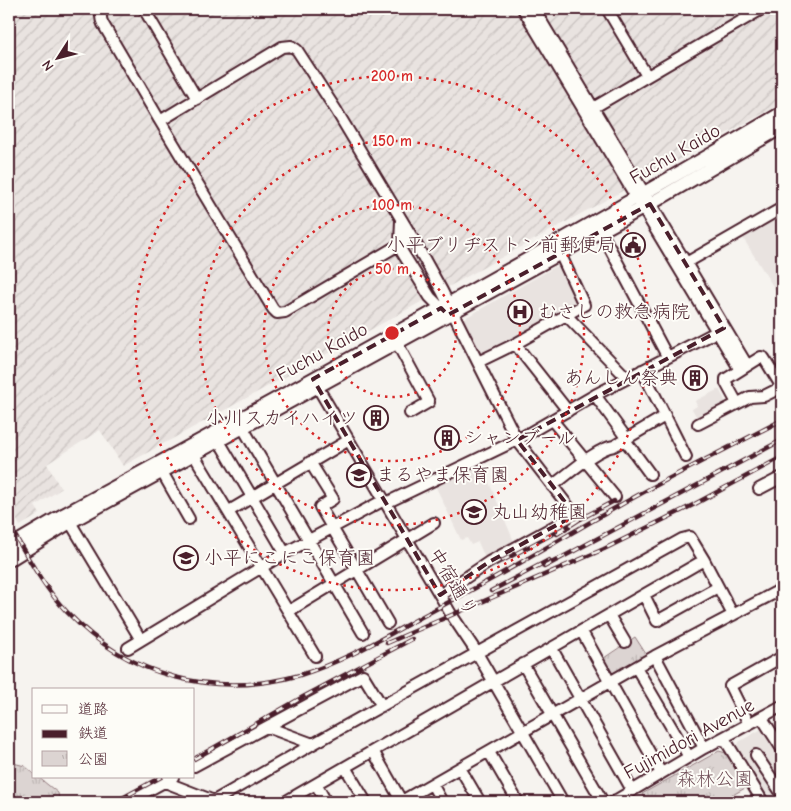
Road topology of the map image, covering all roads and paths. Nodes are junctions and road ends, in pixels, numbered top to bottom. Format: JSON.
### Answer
{"nodes":[{"id":1,"x":104,"y":9,"type":"edge"},
{"id":2,"x":144,"y":9,"type":"edge"},
{"id":3,"x":523,"y":9,"type":"edge"},
{"id":4,"x":534,"y":9,"type":"edge"},
{"id":5,"x":607,"y":9,"type":"edge"},
{"id":6,"x":762,"y":9,"type":"edge"},
{"id":7,"x":647,"y":76,"type":"junction"},
{"id":8,"x":197,"y":99,"type":"junction"},
{"id":9,"x":593,"y":108,"type":"junction"},
{"id":10,"x":782,"y":113,"type":"edge"},
{"id":11,"x":160,"y":121,"type":"junction"},
{"id":12,"x":782,"y":127,"type":"edge"},
{"id":13,"x":643,"y":201,"type":"junction"},
{"id":14,"x":782,"y":208,"type":"edge"},
{"id":15,"x":401,"y":220,"type":"junction"},
{"id":16,"x":598,"y":225,"type":"junction"},
{"id":17,"x":412,"y":237,"type":"junction"},
{"id":18,"x":400,"y":244,"type":"junction"},
{"id":19,"x":557,"y":248,"type":"junction"},
{"id":20,"x":686,"y":263,"type":"junction"},
{"id":21,"x":449,"y":311,"type":"junction"},
{"id":22,"x":566,"y":315,"type":"junction"},
{"id":23,"x":720,"y":330,"type":"junction"},
{"id":24,"x":397,"y":343,"type":"junction"},
{"id":25,"x":515,"y":344,"type":"junction"},
{"id":26,"x":667,"y":356,"type":"junction"},
{"id":27,"x":478,"y":362,"type":"junction"},
{"id":28,"x":744,"y":368,"type":"junction"},
{"id":29,"x":642,"y":370,"type":"junction"},
{"id":30,"x":627,"y":378,"type":"junction"},
{"id":31,"x":315,"y":383,"type":"junction"},
{"id":32,"x":595,"y":394,"type":"junction"},
{"id":33,"x":738,"y":403,"type":"junction"},
{"id":34,"x":568,"y":411,"type":"junction"},
{"id":35,"x":410,"y":413,"type":"dead end"},
{"id":36,"x":666,"y":416,"type":"junction"},
{"id":37,"x":552,"y":420,"type":"junction"},
{"id":38,"x":698,"y":424,"type":"dead end"},
{"id":39,"x":243,"y":428,"type":"junction"},
{"id":40,"x":626,"y":439,"type":"junction"},
{"id":41,"x":348,"y":440,"type":"junction"},
{"id":42,"x":517,"y":440,"type":"junction"},
{"id":43,"x":219,"y":441,"type":"junction"},
{"id":44,"x":194,"y":455,"type":"junction"},
{"id":45,"x":686,"y":457,"type":"dead end"},
{"id":46,"x":586,"y":461,"type":"junction"},
{"id":47,"x":310,"y":462,"type":"junction"},
{"id":48,"x":162,"y":472,"type":"junction"},
{"id":49,"x":650,"y":474,"type":"dead end"},
{"id":50,"x":782,"y":477,"type":"edge"},
{"id":51,"x":275,"y":483,"type":"junction"},
{"id":52,"x":552,"y":486,"type":"junction"},
{"id":53,"x":759,"y":489,"type":"dead end"},
{"id":54,"x":615,"y":496,"type":"dead end"},
{"id":55,"x":252,"y":497,"type":"junction"},
{"id":56,"x":385,"y":502,"type":"junction"},
{"id":57,"x":229,"y":511,"type":"junction"},
{"id":58,"x":188,"y":519,"type":"dead end"},
{"id":59,"x":70,"y":522,"type":"junction"},
{"id":60,"x":434,"y":523,"type":"dead end"},
{"id":61,"x":331,"y":527,"type":"junction"},
{"id":62,"x":308,"y":539,"type":"junction"},
{"id":63,"x":407,"y":539,"type":"junction"},
{"id":64,"x":9,"y":548,"type":"edge"},
{"id":65,"x":285,"y":553,"type":"junction"},
{"id":66,"x":9,"y":560,"type":"edge"},
{"id":67,"x":704,"y":560,"type":"junction"},
{"id":68,"x":262,"y":568,"type":"junction"},
{"id":69,"x":356,"y":570,"type":"junction"},
{"id":70,"x":334,"y":583,"type":"junction"},
{"id":71,"x":718,"y":587,"type":"junction"},
{"id":72,"x":782,"y":588,"type":"edge"},
{"id":73,"x":440,"y":595,"type":"junction"},
{"id":74,"x":644,"y":595,"type":"junction"},
{"id":75,"x":289,"y":611,"type":"junction"},
{"id":76,"x":609,"y":615,"type":"junction"},
{"id":77,"x":733,"y":615,"type":"junction"},
{"id":78,"x":388,"y":623,"type":"dead end"},
{"id":79,"x":582,"y":632,"type":"junction"},
{"id":80,"x":363,"y":633,"type":"dead end"},
{"id":81,"x":141,"y":640,"type":"junction"},
{"id":82,"x":625,"y":642,"type":"dead end"},
{"id":83,"x":128,"y":648,"type":"dead end"},
{"id":84,"x":552,"y":649,"type":"junction"},
{"id":85,"x":477,"y":653,"type":"junction"},
{"id":86,"x":315,"y":656,"type":"dead end"},
{"id":87,"x":656,"y":656,"type":"junction"},
{"id":88,"x":782,"y":657,"type":"edge"},
{"id":89,"x":524,"y":664,"type":"junction"},
{"id":90,"x":636,"y":667,"type":"junction"},
{"id":91,"x":494,"y":682,"type":"junction"},
{"id":92,"x":610,"y":682,"type":"junction"},
{"id":93,"x":581,"y":699,"type":"junction"},
{"id":94,"x":382,"y":706,"type":"junction"},
{"id":95,"x":782,"y":706,"type":"edge"},
{"id":96,"x":553,"y":715,"type":"junction"},
{"id":97,"x":762,"y":718,"type":"junction"},
{"id":98,"x":749,"y":724,"type":"junction"},
{"id":99,"x":267,"y":727,"type":"junction"},
{"id":100,"x":523,"y":732,"type":"junction"},
{"id":101,"x":724,"y":738,"type":"junction"},
{"id":102,"x":313,"y":744,"type":"junction"},
{"id":103,"x":704,"y":748,"type":"junction"},
{"id":104,"x":782,"y":749,"type":"edge"},
{"id":105,"x":373,"y":751,"type":"junction"},
{"id":106,"x":489,"y":752,"type":"junction"},
{"id":107,"x":756,"y":755,"type":"dead end"},
{"id":108,"x":689,"y":757,"type":"junction"},
{"id":109,"x":195,"y":765,"type":"edge"},
{"id":110,"x":345,"y":767,"type":"junction"},
{"id":111,"x":460,"y":768,"type":"junction"},
{"id":112,"x":661,"y":773,"type":"junction"},
{"id":113,"x":169,"y":780,"type":"edge"},
{"id":114,"x":316,"y":784,"type":"junction"},
{"id":115,"x":432,"y":784,"type":"junction"},
{"id":116,"x":632,"y":790,"type":"junction"},
{"id":117,"x":782,"y":794,"type":"edge"},
{"id":118,"x":288,"y":801,"type":"edge"},
{"id":119,"x":616,"y":801,"type":"edge"},
{"id":120,"x":128,"y":802,"type":"edge"},
{"id":121,"x":213,"y":802,"type":"edge"},
{"id":122,"x":326,"y":802,"type":"edge"},
{"id":123,"x":366,"y":802,"type":"edge"},
{"id":124,"x":401,"y":802,"type":"edge"},
{"id":125,"x":442,"y":802,"type":"edge"},
{"id":126,"x":480,"y":802,"type":"edge"},
{"id":127,"x":518,"y":802,"type":"edge"},
{"id":128,"x":563,"y":802,"type":"edge"},
{"id":129,"x":603,"y":802,"type":"edge"},
{"id":130,"x":763,"y":802,"type":"edge"}],
"edges":[{"from":1,"to":11,"type":"street"},
{"from":2,"to":8,"type":"street"},
{"from":3,"to":13,"type":"street"},
{"from":4,"to":9,"type":"street"},
{"from":5,"to":7,"type":"street"},
{"from":6,"to":7,"type":"street"},
{"from":7,"to":9,"type":"street"},
{"from":8,"to":11,"type":"street"},
{"from":8,"to":15,"type":"street"},
{"from":9,"to":13,"type":"street"},
{"from":10,"to":13,"type":"main road","name":"Fuchu Kaido"},
{"from":11,"to":18,"type":"street"},
{"from":12,"to":13,"type":"main road","name":"Fuchu Kaido"},
{"from":13,"to":16,"type":"main road","name":"Fuchu Kaido"},
{"from":13,"to":20,"type":"street"},
{"from":13,"to":23,"type":"street"},
{"from":14,"to":20,"type":"street"},
{"from":15,"to":17,"type":"street"},
{"from":15,"to":18,"type":"street"},
{"from":16,"to":19,"type":"main road","name":"Fuchu Kaido"},
{"from":16,"to":26,"type":"street"},
{"from":17,"to":18,"type":"street"},
{"from":17,"to":21,"type":"street"},
{"from":18,"to":21,"type":"street"},
{"from":19,"to":21,"type":"main road","name":"Fuchu Kaido"},
{"from":19,"to":22,"type":"street"},
{"from":20,"to":23,"type":"street"},
{"from":21,"to":24,"type":"main road","name":"Fuchu Kaido"},
{"from":21,"to":27,"type":"street"},
{"from":21,"to":31,"type":"main road","name":"Fuchu Kaido"},
{"from":22,"to":25,"type":"street"},
{"from":22,"to":30,"type":"street"},
{"from":23,"to":26,"type":"street"},
{"from":23,"to":28,"type":"street"},
{"from":24,"to":31,"type":"main road","name":"Fuchu Kaido"},
{"from":24,"to":35,"type":"street"},
{"from":25,"to":27,"type":"street"},
{"from":25,"to":34,"type":"street"},
{"from":26,"to":29,"type":"street"},
{"from":27,"to":42,"type":"street"},
{"from":28,"to":33,"type":"street"},
{"from":28,"to":33,"type":"street"},
{"from":29,"to":30,"type":"street"},
{"from":29,"to":36,"type":"street"},
{"from":30,"to":32,"type":"street"},
{"from":31,"to":39,"type":"main road","name":"Fuchu Kaido"},
{"from":31,"to":41,"type":"street","name":"中宿通り"},
{"from":31,"to":64,"type":"main road","name":"Fuchu Kaido"},
{"from":32,"to":34,"type":"street"},
{"from":32,"to":40,"type":"street"},
{"from":33,"to":38,"type":"street"},
{"from":34,"to":37,"type":"street"},
{"from":36,"to":40,"type":"street"},
{"from":36,"to":45,"type":"street"},
{"from":37,"to":42,"type":"street"},
{"from":37,"to":46,"type":"street"},
{"from":39,"to":43,"type":"main road","name":"Fuchu Kaido"},
{"from":39,"to":51,"type":"street"},
{"from":40,"to":46,"type":"street"},
{"from":40,"to":49,"type":"street"},
{"from":41,"to":47,"type":"street"},
{"from":41,"to":56,"type":"street","name":"中宿通り"},
{"from":42,"to":52,"type":"street"},
{"from":42,"to":56,"type":"street"},
{"from":43,"to":44,"type":"main road","name":"Fuchu Kaido"},
{"from":43,"to":55,"type":"street"},
{"from":44,"to":48,"type":"main road","name":"Fuchu Kaido"},
{"from":44,"to":57,"type":"street"},
{"from":46,"to":52,"type":"street"},
{"from":46,"to":54,"type":"street"},
{"from":47,"to":51,"type":"street"},
{"from":47,"to":61,"type":"street"},
{"from":48,"to":58,"type":"street"},
{"from":48,"to":59,"type":"main road","name":"Fuchu Kaido"},
{"from":50,"to":53,"type":"street"},
{"from":51,"to":55,"type":"street"},
{"from":51,"to":62,"type":"street"},
{"from":52,"to":73,"type":"street"},
{"from":55,"to":57,"type":"street"},
{"from":55,"to":65,"type":"street"},
{"from":56,"to":61,"type":"street"},
{"from":56,"to":63,"type":"street","name":"中宿通り"},
{"from":57,"to":68,"type":"street"},
{"from":59,"to":66,"type":"main road","name":"Fuchu Kaido"},
{"from":59,"to":81,"type":"street"},
{"from":60,"to":63,"type":"street"},
{"from":61,"to":62,"type":"street"},
{"from":61,"to":69,"type":"street"},
{"from":62,"to":65,"type":"street"},
{"from":62,"to":70,"type":"street"},
{"from":63,"to":69,"type":"street"},
{"from":63,"to":73,"type":"street","name":"中宿通り"},
{"from":65,"to":68,"type":"street"},
{"from":67,"to":71,"type":"street"},
{"from":67,"to":74,"type":"street"},
{"from":67,"to":85,"type":"street"},
{"from":68,"to":75,"type":"street"},
{"from":68,"to":81,"type":"street"},
{"from":69,"to":70,"type":"street"},
{"from":69,"to":78,"type":"street"},
{"from":70,"to":75,"type":"street"},
{"from":70,"to":80,"type":"street"},
{"from":71,"to":74,"type":"street"},
{"from":71,"to":77,"type":"street"},
{"from":72,"to":77,"type":"street"},
{"from":73,"to":85,"type":"street","name":"中宿通り"},
{"from":74,"to":76,"type":"street"},
{"from":75,"to":86,"type":"street"},
{"from":76,"to":79,"type":"street"},
{"from":76,"to":82,"type":"street"},
{"from":77,"to":87,"type":"street"},
{"from":79,"to":84,"type":"street"},
{"from":79,"to":92,"type":"street"},
{"from":81,"to":83,"type":"street"},
{"from":84,"to":89,"type":"street"},
{"from":84,"to":93,"type":"street"},
{"from":85,"to":91,"type":"street","name":"中宿通り"},
{"from":85,"to":94,"type":"street"},
{"from":87,"to":90,"type":"street"},
{"from":87,"to":103,"type":"street"},
{"from":88,"to":98,"type":"street"},
{"from":89,"to":91,"type":"street"},
{"from":89,"to":96,"type":"street"},
{"from":90,"to":92,"type":"street"},
{"from":90,"to":108,"type":"street"},
{"from":91,"to":100,"type":"street","name":"中宿通り"},
{"from":91,"to":105,"type":"street"},
{"from":92,"to":93,"type":"street"},
{"from":92,"to":112,"type":"street"},
{"from":93,"to":96,"type":"street"},
{"from":93,"to":116,"type":"street"},
{"from":94,"to":99,"type":"street"},
{"from":94,"to":102,"type":"street"},
{"from":95,"to":97,"type":"street","name":"Fujimidori Avenue"},
{"from":96,"to":100,"type":"street"},
{"from":96,"to":129,"type":"street"},
{"from":97,"to":98,"type":"street","name":"Fujimidori Avenue"},
{"from":97,"to":104,"type":"street"},
{"from":98,"to":101,"type":"street","name":"Fujimidori Avenue"},
{"from":99,"to":102,"type":"street"},
{"from":99,"to":109,"type":"street"},
{"from":100,"to":106,"type":"street"},
{"from":100,"to":128,"type":"street","name":"中宿通り"},
{"from":101,"to":103,"type":"street","name":"Fujimidori Avenue"},
{"from":101,"to":130,"type":"street"},
{"from":102,"to":121,"type":"street"},
{"from":103,"to":108,"type":"street","name":"Fujimidori Avenue"},
{"from":105,"to":110,"type":"street"},
{"from":105,"to":124,"type":"street"},
{"from":106,"to":111,"type":"street"},
{"from":106,"to":127,"type":"street"},
{"from":107,"to":117,"type":"street"},
{"from":108,"to":112,"type":"street","name":"Fujimidori Avenue"},
{"from":110,"to":114,"type":"street"},
{"from":110,"to":123,"type":"street"},
{"from":111,"to":115,"type":"street"},
{"from":111,"to":126,"type":"street"},
{"from":112,"to":116,"type":"street","name":"Fujimidori Avenue"},
{"from":113,"to":120,"type":"street"},
{"from":113,"to":121,"type":"street"},
{"from":114,"to":118,"type":"street"},
{"from":114,"to":122,"type":"street"},
{"from":115,"to":124,"type":"street"},
{"from":115,"to":125,"type":"street"},
{"from":116,"to":119,"type":"street","name":"Fujimidori Avenue"}]}
